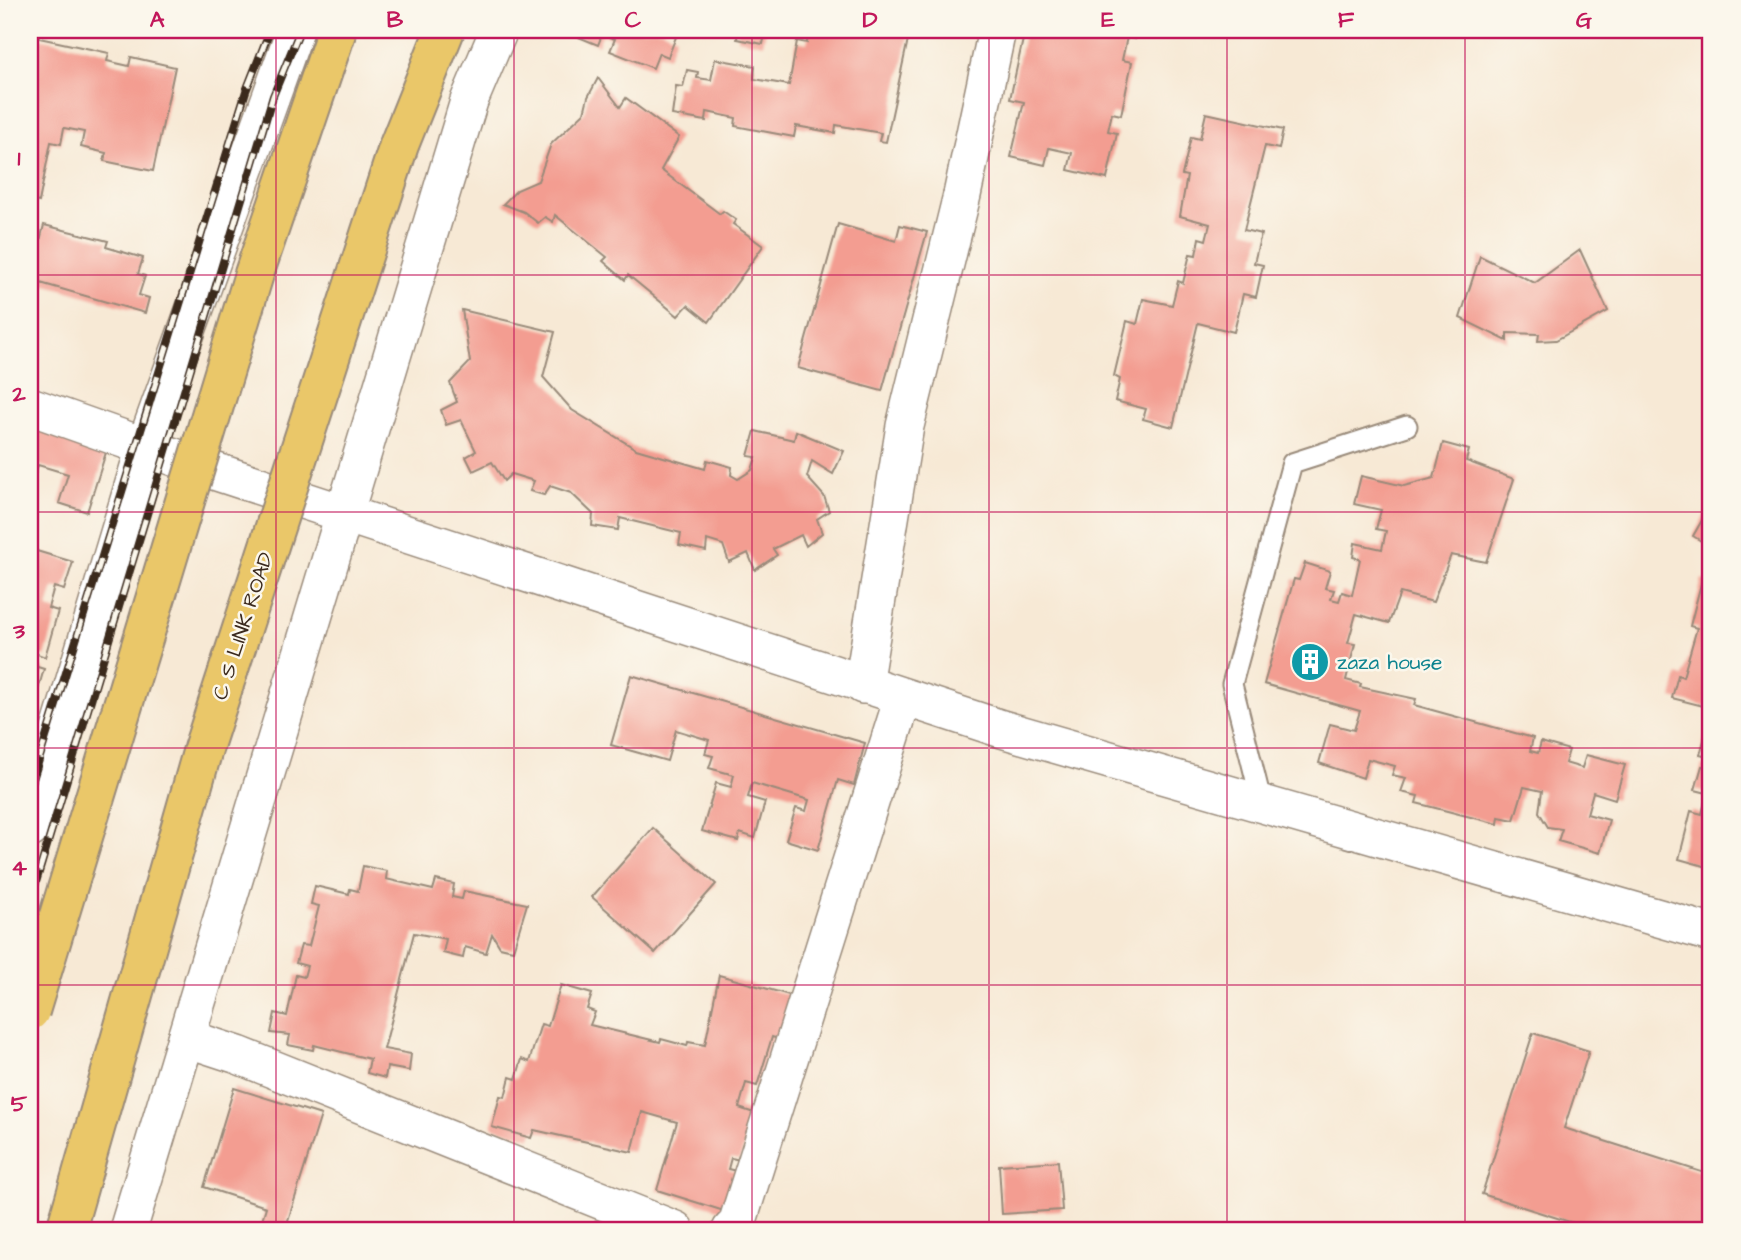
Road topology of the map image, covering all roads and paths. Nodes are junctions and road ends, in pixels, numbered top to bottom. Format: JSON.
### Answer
{"nodes":[{"id":1,"x":295,"y":30,"type":"edge"},
{"id":2,"x":337,"y":30,"type":"edge"},
{"id":3,"x":445,"y":30,"type":"edge"},
{"id":4,"x":499,"y":30,"type":"edge"},
{"id":5,"x":997,"y":30,"type":"edge"},
{"id":6,"x":30,"y":406,"type":"edge"},
{"id":7,"x":1407,"y":426,"type":"dead end"},
{"id":8,"x":145,"y":447,"type":"junction"},
{"id":9,"x":344,"y":514,"type":"junction"},
{"id":10,"x":863,"y":685,"type":"junction"},
{"id":11,"x":903,"y":698,"type":"junction"},
{"id":12,"x":1262,"y":804,"type":"junction"},
{"id":13,"x":30,"y":829,"type":"edge"},
{"id":14,"x":1711,"y":933,"type":"edge"},
{"id":15,"x":30,"y":1011,"type":"edge"},
{"id":16,"x":186,"y":1038,"type":"junction"},
{"id":17,"x":66,"y":1230,"type":"edge"},
{"id":18,"x":128,"y":1230,"type":"edge"},
{"id":19,"x":676,"y":1230,"type":"edge"},
{"id":20,"x":730,"y":1230,"type":"edge"}],
"edges":[{"from":1,"to":8,"type":"street"},
{"from":2,"to":15,"type":"main road","bridge":true},
{"from":3,"to":17,"type":"main road","name":"C S LINK ROAD","bridge":true},
{"from":4,"to":9,"type":"street"},
{"from":5,"to":10,"type":"street"},
{"from":6,"to":8,"type":"street"},
{"from":7,"to":12,"type":"lane"},
{"from":8,"to":9,"type":"street"},
{"from":8,"to":13,"type":"street"},
{"from":9,"to":10,"type":"street"},
{"from":9,"to":16,"type":"street"},
{"from":10,"to":11,"type":"street"},
{"from":11,"to":12,"type":"street"},
{"from":11,"to":20,"type":"street"},
{"from":12,"to":14,"type":"street"},
{"from":16,"to":18,"type":"street"},
{"from":16,"to":19,"type":"street"}]}
